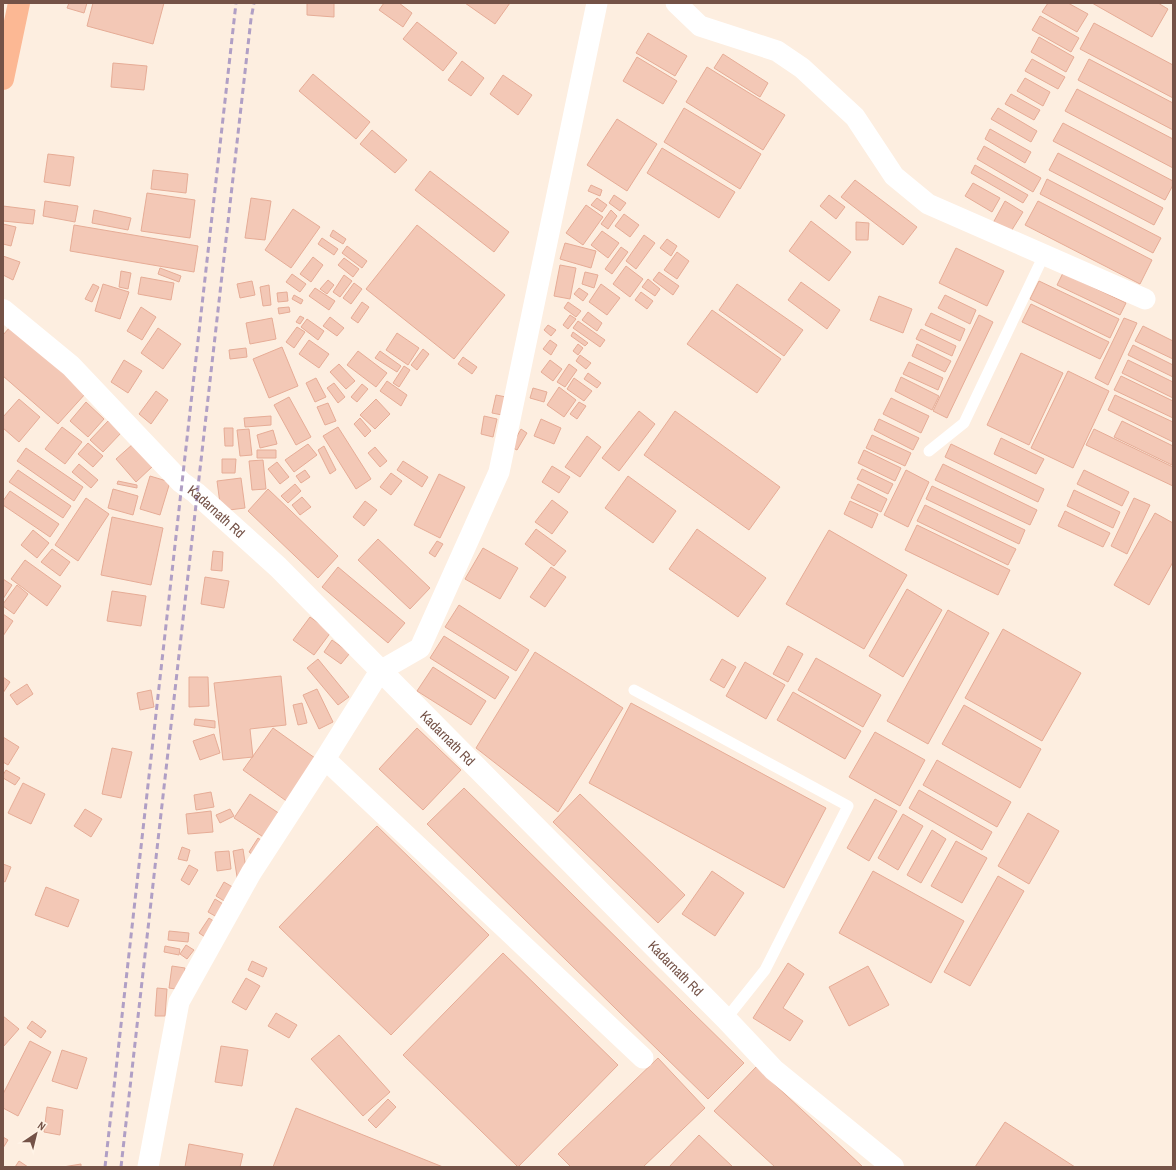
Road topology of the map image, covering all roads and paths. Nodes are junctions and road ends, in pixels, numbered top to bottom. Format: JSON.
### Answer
{"nodes":[{"id":1,"x":19,"y":3,"type":"edge"},
{"id":2,"x":597,"y":3,"type":"edge"},
{"id":3,"x":676,"y":3,"type":"edge"},
{"id":4,"x":3,"y":79,"type":"edge"},
{"id":5,"x":1044,"y":255,"type":"junction"},
{"id":6,"x":1145,"y":299,"type":"dead end"},
{"id":7,"x":3,"y":310,"type":"edge"},
{"id":8,"x":929,"y":451,"type":"dead end"},
{"id":9,"x":380,"y":671,"type":"junction"},
{"id":10,"x":634,"y":690,"type":"dead end"},
{"id":11,"x":325,"y":759,"type":"junction"},
{"id":12,"x":726,"y":1019,"type":"junction"},
{"id":13,"x":643,"y":1058,"type":"dead end"},
{"id":14,"x":148,"y":1167,"type":"edge"},
{"id":15,"x":892,"y":1167,"type":"edge"}],
"edges":[{"from":1,"to":4,"type":"highway"},
{"from":2,"to":9,"type":"street"},
{"from":3,"to":5,"type":"street"},
{"from":5,"to":6,"type":"street"},
{"from":5,"to":8,"type":"lane"},
{"from":7,"to":9,"type":"main road","name":"Kadarnath Rd"},
{"from":9,"to":11,"type":"street"},
{"from":9,"to":12,"type":"main road","name":"Kadarnath Rd"},
{"from":10,"to":12,"type":"lane"},
{"from":11,"to":13,"type":"street"},
{"from":11,"to":14,"type":"street"},
{"from":12,"to":15,"type":"main road","name":"Kadarnath Rd"}]}
